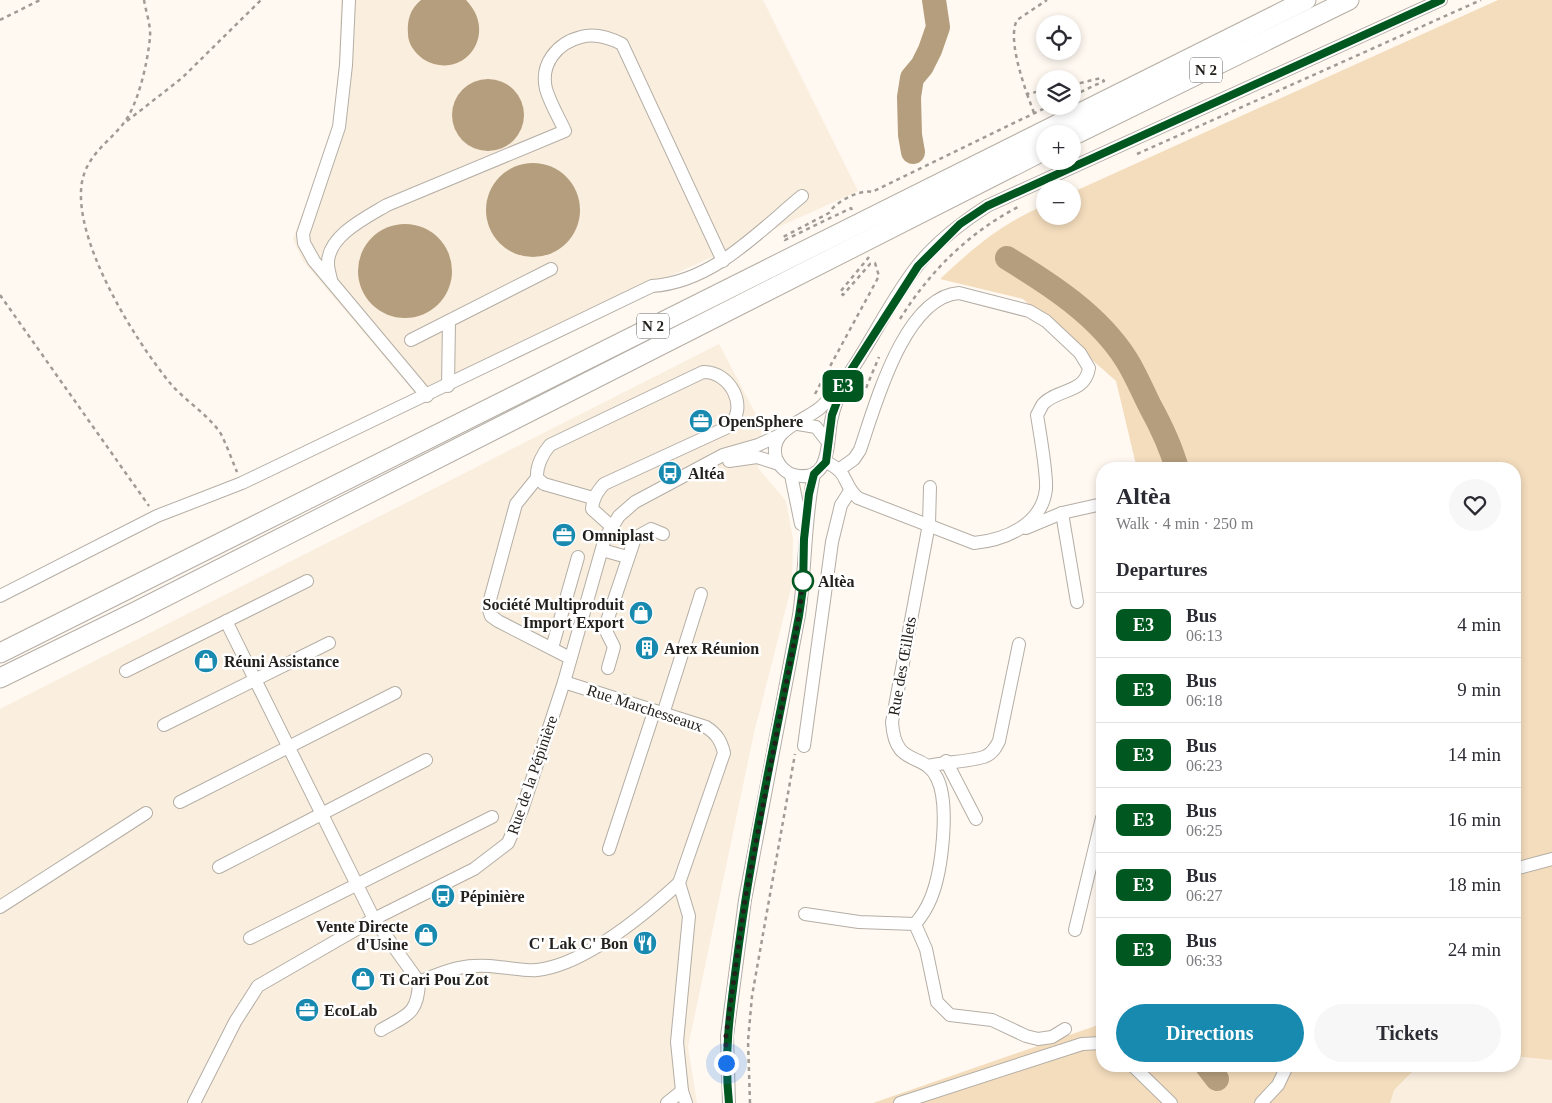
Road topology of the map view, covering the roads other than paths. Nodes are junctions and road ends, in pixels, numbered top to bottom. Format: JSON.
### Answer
{"nodes":[{"id":1,"x":349,"y":0,"type":"edge"},
{"id":2,"x":1306,"y":0,"type":"edge"},
{"id":3,"x":1441,"y":0,"type":"edge"},
{"id":4,"x":1346,"y":1,"type":"edge"},
{"id":5,"x":1081,"y":132,"type":"edge"},
{"id":6,"x":1036,"y":155,"type":"edge"},
{"id":7,"x":802,"y":196,"type":"dead end"},
{"id":8,"x":722,"y":261,"type":"junction"},
{"id":9,"x":551,"y":270,"type":"dead end"},
{"id":10,"x":331,"y":280,"type":"junction"},
{"id":11,"x":449,"y":321,"type":"junction"},
{"id":12,"x":411,"y":340,"type":"dead end"},
{"id":13,"x":846,"y":378,"type":"junction"},
{"id":14,"x":448,"y":386,"type":"junction"},
{"id":15,"x":427,"y":396,"type":"junction"},
{"id":16,"x":798,"y":424,"type":"junction"},
{"id":17,"x":780,"y":435,"type":"junction"},
{"id":18,"x":827,"y":442,"type":"junction"},
{"id":19,"x":826,"y":462,"type":"junction"},
{"id":20,"x":779,"y":464,"type":"junction"},
{"id":21,"x":705,"y":466,"type":"junction"},
{"id":22,"x":840,"y":469,"type":"junction"},
{"id":23,"x":814,"y":474,"type":"junction"},
{"id":24,"x":791,"y":475,"type":"junction"},
{"id":25,"x":537,"y":478,"type":"junction"},
{"id":26,"x":930,"y":487,"type":"dead end"},
{"id":27,"x":850,"y":491,"type":"junction"},
{"id":28,"x":593,"y":498,"type":"junction"},
{"id":29,"x":1096,"y":505,"type":"edge"},
{"id":30,"x":1062,"y":513,"type":"junction"},
{"id":31,"x":929,"y":524,"type":"junction"},
{"id":32,"x":611,"y":526,"type":"junction"},
{"id":33,"x":1015,"y":532,"type":"junction"},
{"id":34,"x":662,"y":534,"type":"dead end"},
{"id":35,"x":804,"y":539,"type":"junction"},
{"id":36,"x":602,"y":550,"type":"junction"},
{"id":37,"x":578,"y":557,"type":"dead end"},
{"id":38,"x":628,"y":557,"type":"junction"},
{"id":39,"x":307,"y":581,"type":"dead end"},
{"id":40,"x":701,"y":594,"type":"dead end"},
{"id":41,"x":0,"y":596,"type":"edge"},
{"id":42,"x":589,"y":597,"type":"junction"},
{"id":43,"x":1077,"y":602,"type":"dead end"},
{"id":44,"x":611,"y":604,"type":"junction"},
{"id":45,"x":226,"y":621,"type":"junction"},
{"id":46,"x":329,"y":643,"type":"dead end"},
{"id":47,"x":1019,"y":644,"type":"dead end"},
{"id":48,"x":552,"y":648,"type":"junction"},
{"id":49,"x":0,"y":653,"type":"edge"},
{"id":50,"x":570,"y":658,"type":"junction"},
{"id":51,"x":608,"y":668,"type":"dead end"},
{"id":52,"x":126,"y":671,"type":"dead end"},
{"id":53,"x":0,"y":678,"type":"edge"},
{"id":54,"x":255,"y":679,"type":"junction"},
{"id":55,"x":564,"y":682,"type":"junction"},
{"id":56,"x":395,"y":693,"type":"dead end"},
{"id":57,"x":659,"y":713,"type":"junction"},
{"id":58,"x":164,"y":725,"type":"dead end"},
{"id":59,"x":288,"y":746,"type":"junction"},
{"id":60,"x":800,"y":746,"type":"road end"},
{"id":61,"x":426,"y":760,"type":"dead end"},
{"id":62,"x":946,"y":761,"type":"junction"},
{"id":63,"x":928,"y":766,"type":"junction"},
{"id":64,"x":180,"y":802,"type":"dead end"},
{"id":65,"x":146,"y":813,"type":"dead end"},
{"id":66,"x":322,"y":814,"type":"junction"},
{"id":67,"x":492,"y":817,"type":"dead end"},
{"id":68,"x":976,"y":819,"type":"dead end"},
{"id":69,"x":1096,"y":843,"type":"edge"},
{"id":70,"x":609,"y":848,"type":"dead end"},
{"id":71,"x":1552,"y":859,"type":"edge"},
{"id":72,"x":220,"y":867,"type":"dead end"},
{"id":73,"x":1521,"y":867,"type":"edge"},
{"id":74,"x":679,"y":883,"type":"junction"},
{"id":75,"x":358,"y":886,"type":"junction"},
{"id":76,"x":0,"y":907,"type":"edge"},
{"id":77,"x":805,"y":914,"type":"dead end"},
{"id":78,"x":374,"y":919,"type":"junction"},
{"id":79,"x":915,"y":924,"type":"junction"},
{"id":80,"x":1075,"y":930,"type":"dead end"},
{"id":81,"x":250,"y":938,"type":"dead end"},
{"id":82,"x":419,"y":982,"type":"junction"},
{"id":83,"x":1065,"y":1029,"type":"dead end"},
{"id":84,"x":381,"y":1030,"type":"dead end"},
{"id":85,"x":1096,"y":1043,"type":"edge"},
{"id":86,"x":1139,"y":1072,"type":"edge"},
{"id":87,"x":1285,"y":1072,"type":"edge"},
{"id":88,"x":684,"y":1097,"type":"edge"},
{"id":89,"x":194,"y":1103,"type":"edge"},
{"id":90,"x":667,"y":1103,"type":"edge"},
{"id":91,"x":729,"y":1103,"type":"edge"},
{"id":92,"x":900,"y":1103,"type":"edge"},
{"id":93,"x":1171,"y":1103,"type":"edge"},
{"id":94,"x":1261,"y":1103,"type":"edge"}],
"edges":[{"from":1,"to":10,"type":"street"},
{"from":2,"to":49,"type":"highway","number":"N 2"},
{"from":3,"to":13,"type":"street"},
{"from":4,"to":5,"type":"highway","number":"N 2"},
{"from":6,"to":53,"type":"highway","number":"N 2"},
{"from":7,"to":8,"type":"street"},
{"from":8,"to":10,"type":"street"},
{"from":8,"to":14,"type":"street"},
{"from":9,"to":11,"type":"street"},
{"from":10,"to":15,"type":"street"},
{"from":11,"to":12,"type":"street"},
{"from":11,"to":14,"type":"street"},
{"from":13,"to":16,"type":"street"},
{"from":13,"to":18,"type":"street"},
{"from":14,"to":15,"type":"street"},
{"from":15,"to":41,"type":"street"},
{"from":16,"to":17,"type":"street"},
{"from":16,"to":18,"type":"street"},
{"from":17,"to":20,"type":"street"},
{"from":17,"to":21,"type":"street","name":"Rue de la Pépinière"},
{"from":18,"to":19,"type":"street"},
{"from":19,"to":22,"type":"street"},
{"from":19,"to":23,"type":"street"},
{"from":20,"to":21,"type":"street"},
{"from":20,"to":24,"type":"street"},
{"from":21,"to":32,"type":"street","name":"Rue de la Pépinière"},
{"from":22,"to":27,"type":"street"},
{"from":22,"to":33,"type":"street"},
{"from":23,"to":24,"type":"street"},
{"from":23,"to":35,"type":"street"},
{"from":24,"to":35,"type":"street"},
{"from":25,"to":28,"type":"street"},
{"from":25,"to":28,"type":"street"},
{"from":25,"to":48,"type":"street"},
{"from":26,"to":31,"type":"street","name":"Rue des Œillets"},
{"from":27,"to":31,"type":"street"},
{"from":27,"to":60,"type":"street"},
{"from":28,"to":32,"type":"street"},
{"from":29,"to":30,"type":"street"},
{"from":30,"to":33,"type":"street"},
{"from":30,"to":43,"type":"street"},
{"from":31,"to":33,"type":"street"},
{"from":31,"to":63,"type":"street","name":"Rue des Œillets"},
{"from":32,"to":36,"type":"street","name":"Rue de la Pépinière"},
{"from":34,"to":38,"type":"street"},
{"from":35,"to":91,"type":"street"},
{"from":36,"to":38,"type":"street"},
{"from":36,"to":42,"type":"street","name":"Rue de la Pépinière"},
{"from":37,"to":48,"type":"street"},
{"from":38,"to":44,"type":"street"},
{"from":39,"to":45,"type":"street"},
{"from":40,"to":57,"type":"street"},
{"from":42,"to":44,"type":"street"},
{"from":42,"to":50,"type":"street","name":"Rue de la Pépinière"},
{"from":44,"to":51,"type":"street"},
{"from":45,"to":52,"type":"street"},
{"from":45,"to":54,"type":"street"},
{"from":46,"to":54,"type":"street"},
{"from":47,"to":62,"type":"street"},
{"from":48,"to":50,"type":"street"},
{"from":50,"to":55,"type":"street","name":"Rue de la Pépinière"},
{"from":54,"to":58,"type":"street"},
{"from":54,"to":59,"type":"street"},
{"from":55,"to":57,"type":"street","name":"Rue Marchesseaux"},
{"from":55,"to":78,"type":"street","name":"Rue de la Pépinière"},
{"from":56,"to":59,"type":"street"},
{"from":57,"to":70,"type":"street"},
{"from":57,"to":74,"type":"street","name":"Rue Marchesseaux"},
{"from":59,"to":64,"type":"street"},
{"from":59,"to":66,"type":"street"},
{"from":61,"to":66,"type":"street"},
{"from":62,"to":63,"type":"street"},
{"from":62,"to":68,"type":"street"},
{"from":63,"to":79,"type":"street"},
{"from":65,"to":76,"type":"street"},
{"from":66,"to":72,"type":"street"},
{"from":66,"to":75,"type":"street"},
{"from":67,"to":75,"type":"street"},
{"from":69,"to":80,"type":"street"},
{"from":71,"to":73,"type":"street"},
{"from":74,"to":82,"type":"street"},
{"from":74,"to":88,"type":"street"},
{"from":75,"to":78,"type":"street"},
{"from":75,"to":81,"type":"street"},
{"from":77,"to":79,"type":"street"},
{"from":78,"to":82,"type":"street"},
{"from":78,"to":89,"type":"street","name":"Rue de la Pépinière"},
{"from":79,"to":83,"type":"street"},
{"from":82,"to":84,"type":"street"},
{"from":85,"to":92,"type":"street"},
{"from":86,"to":93,"type":"street"},
{"from":87,"to":94,"type":"street"},
{"from":88,"to":90,"type":"street"}]}
